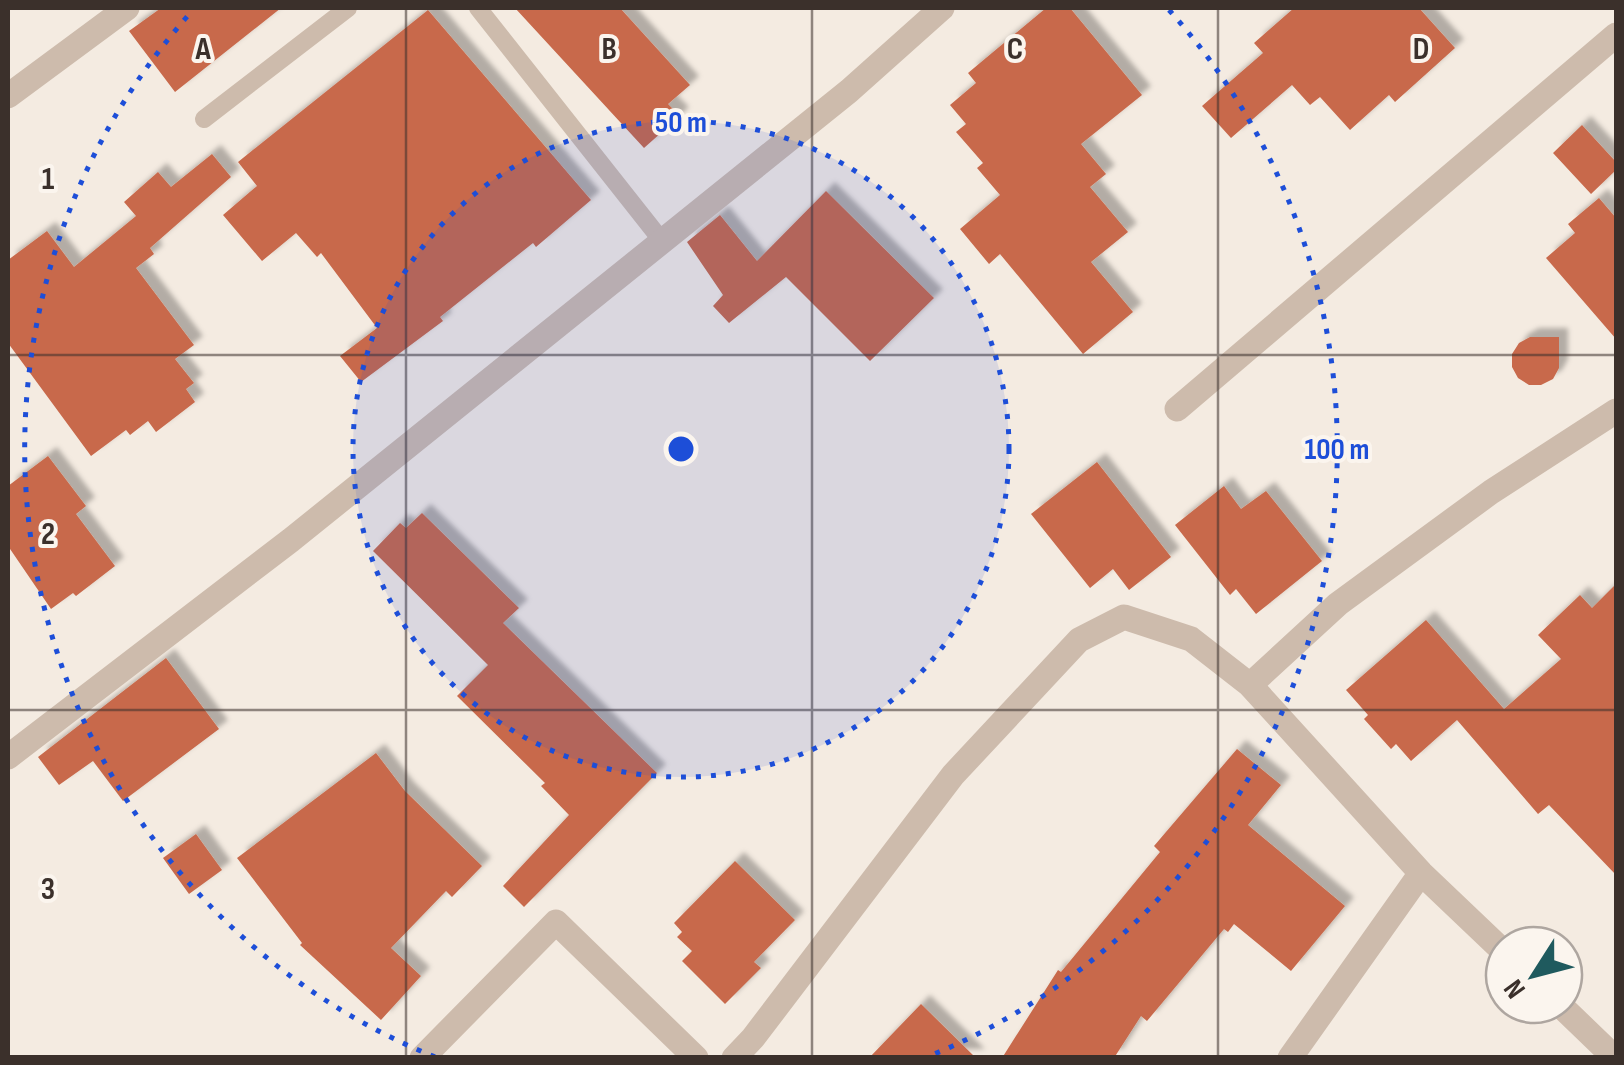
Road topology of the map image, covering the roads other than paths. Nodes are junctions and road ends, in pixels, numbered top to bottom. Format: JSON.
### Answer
{"nodes":[{"id":1,"x":127,"y":8,"type":"edge"},
{"id":2,"x":348,"y":8,"type":"edge"},
{"id":3,"x":478,"y":8,"type":"edge"},
{"id":4,"x":942,"y":8,"type":"edge"},
{"id":5,"x":1616,"y":35,"type":"edge"},
{"id":6,"x":8,"y":96,"type":"edge"},
{"id":7,"x":204,"y":120,"type":"dead end"},
{"id":8,"x":662,"y":241,"type":"junction"},
{"id":9,"x":1176,"y":409,"type":"dead end"},
{"id":10,"x":1616,"y":411,"type":"edge"},
{"id":11,"x":1250,"y":685,"type":"junction"},
{"id":12,"x":8,"y":756,"type":"edge"},
{"id":13,"x":1420,"y":873,"type":"junction"},
{"id":14,"x":1484,"y":933,"type":"edge"},
{"id":15,"x":1581,"y":1025,"type":"edge"},
{"id":16,"x":422,"y":1058,"type":"edge"},
{"id":17,"x":696,"y":1058,"type":"edge"},
{"id":18,"x":734,"y":1058,"type":"edge"},
{"id":19,"x":1290,"y":1058,"type":"edge"},
{"id":20,"x":1615,"y":1058,"type":"edge"}],
"edges":[{"from":1,"to":6,"type":"street"},
{"from":2,"to":7,"type":"lane"},
{"from":3,"to":8,"type":"lane"},
{"from":4,"to":8,"type":"street"},
{"from":5,"to":9,"type":"street"},
{"from":8,"to":12,"type":"street"},
{"from":10,"to":11,"type":"street"},
{"from":11,"to":13,"type":"street"},
{"from":11,"to":18,"type":"street"},
{"from":13,"to":14,"type":"street"},
{"from":13,"to":19,"type":"street"},
{"from":15,"to":20,"type":"street"},
{"from":16,"to":17,"type":"street"}]}
